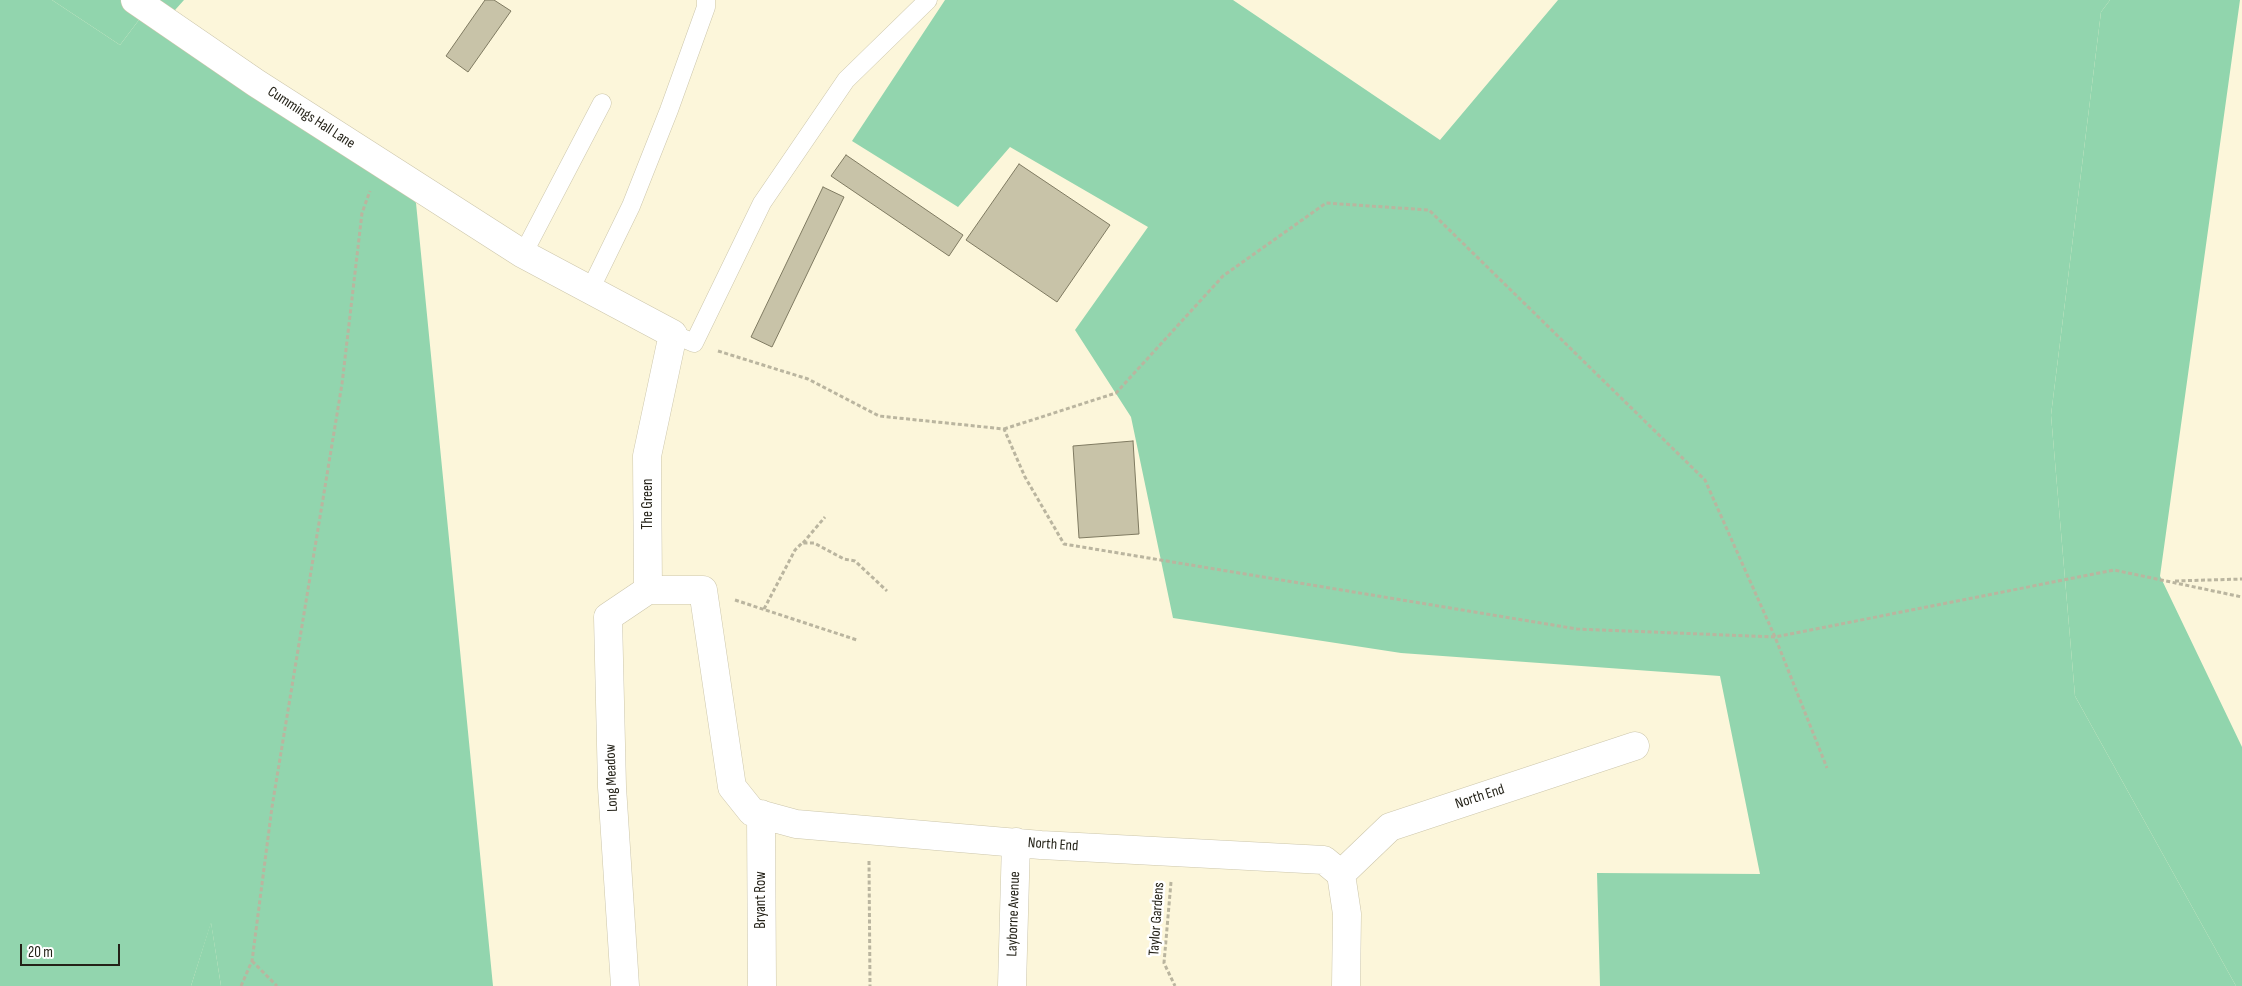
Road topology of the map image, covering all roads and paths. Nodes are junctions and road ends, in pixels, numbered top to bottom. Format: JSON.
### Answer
{"nodes":[{"id":1,"x":135,"y":0,"type":"edge"},
{"id":2,"x":706,"y":0,"type":"edge"},
{"id":3,"x":928,"y":0,"type":"edge"},
{"id":4,"x":602,"y":103,"type":"dead end"},
{"id":5,"x":380,"y":162,"type":"junction"},
{"id":6,"x":523,"y":254,"type":"junction"},
{"id":7,"x":590,"y":290,"type":"junction"},
{"id":8,"x":684,"y":338,"type":"junction"},
{"id":9,"x":1004,"y":429,"type":"junction"},
{"id":10,"x":825,"y":517,"type":"dead end"},
{"id":11,"x":802,"y":543,"type":"junction"},
{"id":12,"x":2242,"y":580,"type":"edge"},
{"id":13,"x":2169,"y":581,"type":"junction"},
{"id":14,"x":648,"y":590,"type":"junction"},
{"id":15,"x":704,"y":590,"type":"junction"},
{"id":16,"x":887,"y":591,"type":"dead end"},
{"id":17,"x":2242,"y":597,"type":"edge"},
{"id":18,"x":764,"y":609,"type":"junction"},
{"id":19,"x":1775,"y":637,"type":"junction"},
{"id":20,"x":857,"y":640,"type":"dead end"},
{"id":21,"x":1635,"y":746,"type":"dead end"},
{"id":22,"x":1827,"y":768,"type":"dead end"},
{"id":23,"x":761,"y":814,"type":"junction"},
{"id":24,"x":869,"y":830,"type":"junction"},
{"id":25,"x":1016,"y":842,"type":"junction"},
{"id":26,"x":1173,"y":852,"type":"junction"},
{"id":27,"x":1341,"y":874,"type":"junction"},
{"id":28,"x":252,"y":961,"type":"junction"},
{"id":29,"x":241,"y":986,"type":"edge"},
{"id":30,"x":277,"y":986,"type":"edge"},
{"id":31,"x":625,"y":986,"type":"edge"},
{"id":32,"x":762,"y":986,"type":"edge"},
{"id":33,"x":870,"y":986,"type":"edge"},
{"id":34,"x":1012,"y":986,"type":"edge"},
{"id":35,"x":1175,"y":986,"type":"edge"},
{"id":36,"x":1346,"y":986,"type":"edge"}],
"edges":[{"from":1,"to":5,"type":"street","name":"Cummings Hall Lane"},
{"from":2,"to":7,"type":"lane"},
{"from":3,"to":8,"type":"lane"},
{"from":4,"to":6,"type":"lane"},
{"from":5,"to":6,"type":"street","name":"Cummings Hall Lane"},
{"from":5,"to":28,"type":"path"},
{"from":6,"to":7,"type":"street"},
{"from":7,"to":8,"type":"street"},
{"from":8,"to":9,"type":"path"},
{"from":8,"to":14,"type":"street","name":"The Green"},
{"from":9,"to":19,"type":"path"},
{"from":9,"to":19,"type":"path"},
{"from":10,"to":11,"type":"path"},
{"from":11,"to":16,"type":"path"},
{"from":11,"to":18,"type":"path"},
{"from":12,"to":13,"type":"path"},
{"from":13,"to":17,"type":"path"},
{"from":13,"to":19,"type":"path"},
{"from":14,"to":15,"type":"street"},
{"from":14,"to":31,"type":"street","name":"Long Meadow"},
{"from":15,"to":18,"type":"path"},
{"from":15,"to":23,"type":"street"},
{"from":18,"to":20,"type":"path"},
{"from":19,"to":22,"type":"path"},
{"from":21,"to":27,"type":"street","name":"North End"},
{"from":23,"to":24,"type":"street","name":"North End"},
{"from":23,"to":32,"type":"street","name":"Bryant Row"},
{"from":24,"to":25,"type":"street","name":"North End"},
{"from":24,"to":33,"type":"path"},
{"from":25,"to":26,"type":"street","name":"North End"},
{"from":25,"to":34,"type":"street","name":"Layborne Avenue"},
{"from":26,"to":27,"type":"street","name":"North End"},
{"from":26,"to":35,"type":"path","name":"Taylor Gardens"},
{"from":27,"to":36,"type":"street"},
{"from":28,"to":29,"type":"path"},
{"from":28,"to":30,"type":"path"}]}
